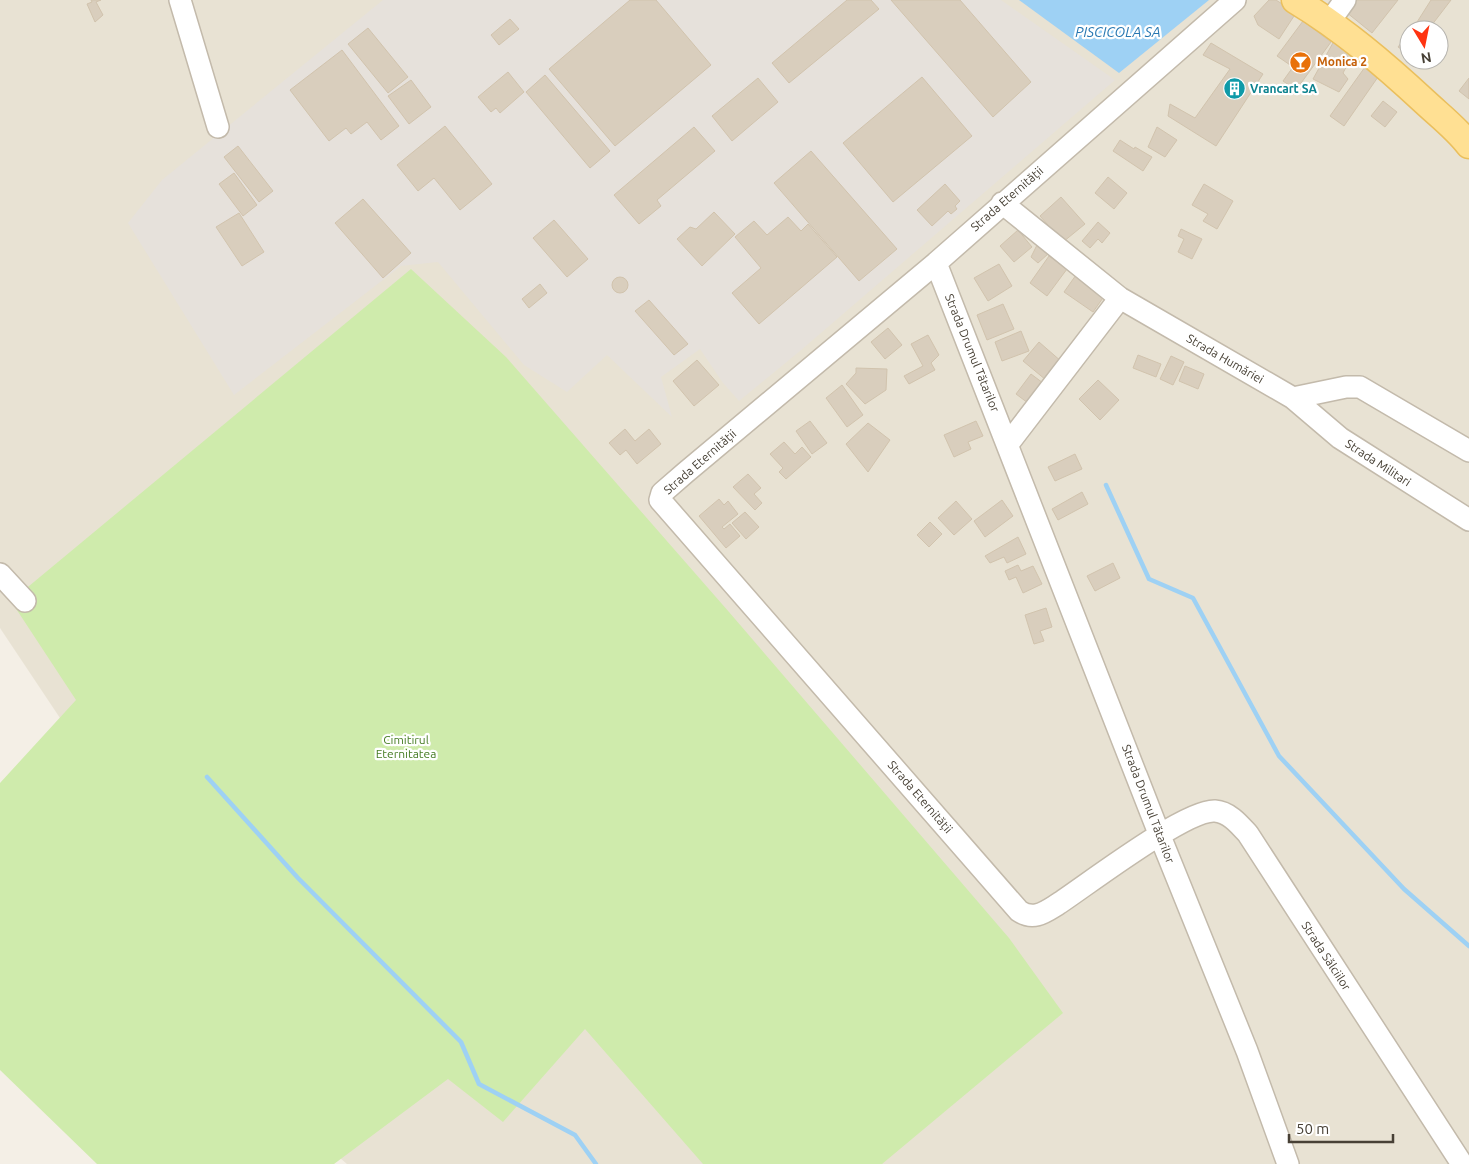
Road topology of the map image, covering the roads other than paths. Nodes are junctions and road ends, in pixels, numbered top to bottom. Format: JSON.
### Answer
{"nodes":[{"id":1,"x":180,"y":0,"type":"edge"},
{"id":2,"x":1236,"y":0,"type":"edge"},
{"id":3,"x":1295,"y":0,"type":"edge"},
{"id":4,"x":1345,"y":0,"type":"edge"},
{"id":5,"x":1330,"y":21,"type":"junction"},
{"id":6,"x":218,"y":127,"type":"dead end"},
{"id":7,"x":1469,"y":145,"type":"edge"},
{"id":8,"x":1002,"y":203,"type":"junction"},
{"id":9,"x":936,"y":263,"type":"junction"},
{"id":10,"x":1120,"y":298,"type":"junction"},
{"id":11,"x":1293,"y":398,"type":"junction"},
{"id":12,"x":1008,"y":444,"type":"junction"},
{"id":13,"x":1469,"y":451,"type":"edge"},
{"id":14,"x":1469,"y":520,"type":"edge"},
{"id":15,"x":0,"y":574,"type":"edge"},
{"id":16,"x":25,"y":602,"type":"dead end"},
{"id":17,"x":1160,"y":836,"type":"junction"},
{"id":18,"x":1288,"y":1164,"type":"edge"},
{"id":19,"x":1462,"y":1164,"type":"edge"}],
"edges":[{"from":1,"to":6,"type":"street"},
{"from":2,"to":8,"type":"street","name":"Strada Eternității"},
{"from":3,"to":5,"type":"main road"},
{"from":4,"to":5,"type":"street"},
{"from":5,"to":7,"type":"main road"},
{"from":8,"to":9,"type":"street","name":"Strada Eternității"},
{"from":8,"to":10,"type":"street","name":"Strada Humăriei"},
{"from":9,"to":12,"type":"street","name":"Strada Drumul Tătarilor"},
{"from":9,"to":17,"type":"street","name":"Strada Eternității"},
{"from":10,"to":11,"type":"street","name":"Strada Humăriei"},
{"from":10,"to":12,"type":"street"},
{"from":11,"to":13,"type":"street"},
{"from":11,"to":14,"type":"street","name":"Strada Militari"},
{"from":12,"to":17,"type":"street","name":"Strada Drumul Tătarilor"},
{"from":15,"to":16,"type":"street"},
{"from":17,"to":18,"type":"street","name":"Strada Drumul Tătarilor"},
{"from":17,"to":19,"type":"street","name":"Strada Sălciilor"}]}
